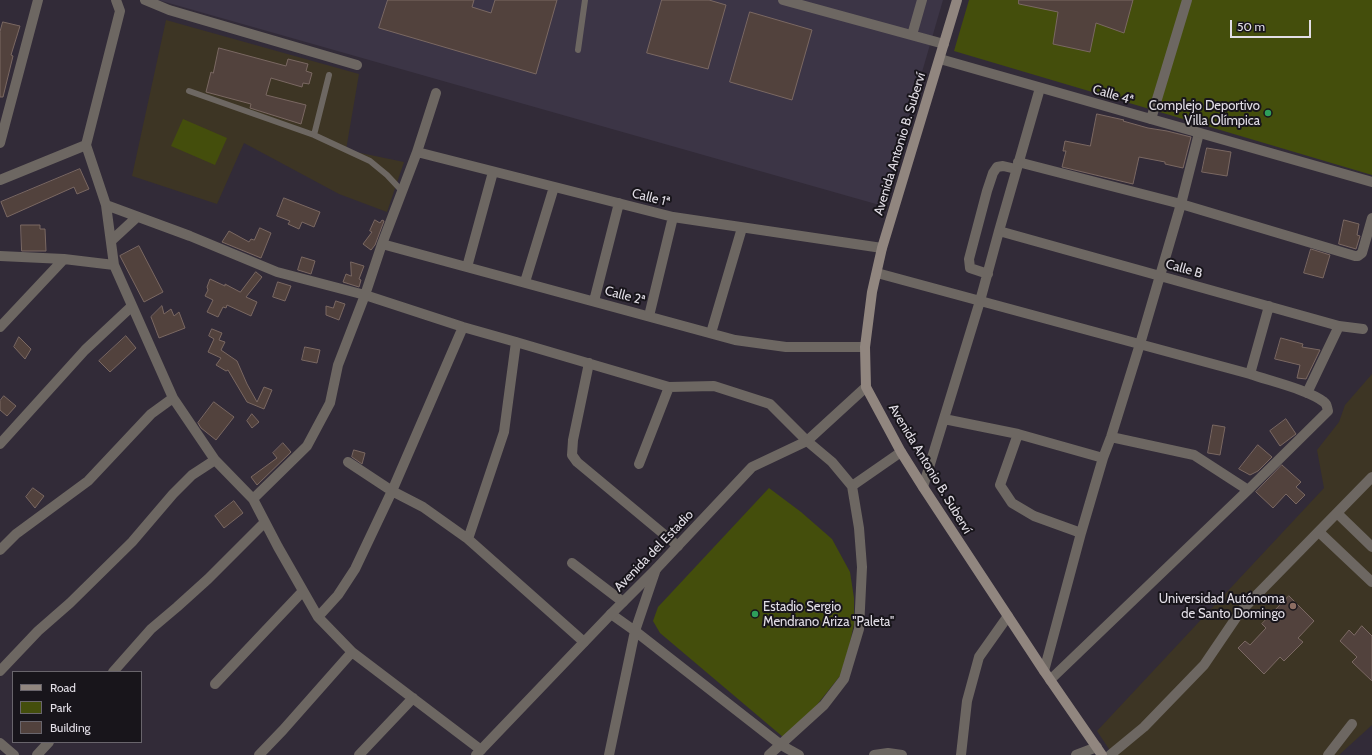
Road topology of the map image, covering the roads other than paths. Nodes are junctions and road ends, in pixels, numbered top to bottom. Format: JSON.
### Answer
{"nodes":[{"id":1,"x":38,"y":0,"type":"edge"},
{"id":2,"x":116,"y":0,"type":"edge"},
{"id":3,"x":145,"y":0,"type":"edge"},
{"id":4,"x":585,"y":0,"type":"edge"},
{"id":5,"x":783,"y":0,"type":"edge"},
{"id":6,"x":922,"y":0,"type":"edge"},
{"id":7,"x":957,"y":0,"type":"edge"},
{"id":8,"x":1187,"y":0,"type":"edge"},
{"id":9,"x":912,"y":35,"type":"junction"},
{"id":10,"x":944,"y":44,"type":"junction"},
{"id":11,"x":578,"y":50,"type":"dead end"},
{"id":12,"x":940,"y":59,"type":"junction"},
{"id":13,"x":357,"y":65,"type":"dead end"},
{"id":14,"x":330,"y":75,"type":"dead end"},
{"id":15,"x":1040,"y":88,"type":"junction"},
{"id":16,"x":189,"y":91,"type":"dead end"},
{"id":17,"x":436,"y":93,"type":"dead end"},
{"id":18,"x":1151,"y":120,"type":"junction"},
{"id":19,"x":1199,"y":133,"type":"junction"},
{"id":20,"x":314,"y":135,"type":"junction"},
{"id":21,"x":0,"y":143,"type":"edge"},
{"id":22,"x":86,"y":145,"type":"junction"},
{"id":23,"x":417,"y":152,"type":"junction"},
{"id":24,"x":1017,"y":166,"type":"junction"},
{"id":25,"x":493,"y":172,"type":"junction"},
{"id":26,"x":0,"y":180,"type":"edge"},
{"id":27,"x":1372,"y":182,"type":"edge"},
{"id":28,"x":554,"y":187,"type":"junction"},
{"id":29,"x":402,"y":192,"type":"junction"},
{"id":30,"x":619,"y":203,"type":"junction"},
{"id":31,"x":1181,"y":204,"type":"junction"},
{"id":32,"x":106,"y":205,"type":"junction"},
{"id":33,"x":137,"y":217,"type":"junction"},
{"id":34,"x":673,"y":217,"type":"junction"},
{"id":35,"x":1372,"y":218,"type":"edge"},
{"id":36,"x":742,"y":228,"type":"junction"},
{"id":37,"x":999,"y":231,"type":"junction"},
{"id":38,"x":111,"y":241,"type":"junction"},
{"id":39,"x":382,"y":244,"type":"junction"},
{"id":40,"x":882,"y":248,"type":"junction"},
{"id":41,"x":0,"y":256,"type":"edge"},
{"id":42,"x":64,"y":259,"type":"junction"},
{"id":43,"x":114,"y":265,"type":"junction"},
{"id":44,"x":467,"y":267,"type":"junction"},
{"id":45,"x":876,"y":273,"type":"junction"},
{"id":46,"x":988,"y":274,"type":"junction"},
{"id":47,"x":1160,"y":276,"type":"junction"},
{"id":48,"x":525,"y":282,"type":"junction"},
{"id":49,"x":365,"y":295,"type":"junction"},
{"id":50,"x":594,"y":301,"type":"junction"},
{"id":51,"x":980,"y":301,"type":"junction"},
{"id":52,"x":132,"y":306,"type":"junction"},
{"id":53,"x":1269,"y":306,"type":"junction"},
{"id":54,"x":648,"y":316,"type":"junction"},
{"id":55,"x":1338,"y":326,"type":"junction"},
{"id":56,"x":0,"y":327,"type":"edge"},
{"id":57,"x":463,"y":328,"type":"junction"},
{"id":58,"x":1363,"y":329,"type":"dead end"},
{"id":59,"x":711,"y":333,"type":"junction"},
{"id":60,"x":516,"y":342,"type":"junction"},
{"id":61,"x":1140,"y":344,"type":"junction"},
{"id":62,"x":864,"y":347,"type":"junction"},
{"id":63,"x":590,"y":363,"type":"junction"},
{"id":64,"x":1250,"y":374,"type":"junction"},
{"id":65,"x":669,"y":387,"type":"junction"},
{"id":66,"x":866,"y":387,"type":"junction"},
{"id":67,"x":1307,"y":393,"type":"junction"},
{"id":68,"x":173,"y":398,"type":"junction"},
{"id":69,"x":944,"y":419,"type":"junction"},
{"id":70,"x":1018,"y":434,"type":"junction"},
{"id":71,"x":1111,"y":437,"type":"junction"},
{"id":72,"x":807,"y":441,"type":"junction"},
{"id":73,"x":0,"y":444,"type":"edge"},
{"id":74,"x":902,"y":452,"type":"junction"},
{"id":75,"x":1103,"y":458,"type":"junction"},
{"id":76,"x":215,"y":460,"type":"junction"},
{"id":77,"x":348,"y":462,"type":"dead end"},
{"id":78,"x":639,"y":464,"type":"dead end"},
{"id":79,"x":1372,"y":477,"type":"edge"},
{"id":80,"x":852,"y":486,"type":"junction"},
{"id":81,"x":923,"y":487,"type":"junction"},
{"id":82,"x":392,"y":490,"type":"junction"},
{"id":83,"x":1248,"y":490,"type":"junction"},
{"id":84,"x":253,"y":499,"type":"junction"},
{"id":85,"x":1338,"y":514,"type":"junction"},
{"id":86,"x":265,"y":522,"type":"junction"},
{"id":87,"x":1319,"y":532,"type":"junction"},
{"id":88,"x":1081,"y":533,"type":"junction"},
{"id":89,"x":468,"y":539,"type":"junction"},
{"id":90,"x":678,"y":546,"type":"junction"},
{"id":91,"x":1372,"y":547,"type":"edge"},
{"id":92,"x":0,"y":550,"type":"edge"},
{"id":93,"x":572,"y":563,"type":"dead end"},
{"id":94,"x":656,"y":569,"type":"junction"},
{"id":95,"x":1372,"y":582,"type":"edge"},
{"id":96,"x":303,"y":592,"type":"junction"},
{"id":97,"x":623,"y":602,"type":"junction"},
{"id":98,"x":610,"y":614,"type":"junction"},
{"id":99,"x":1008,"y":616,"type":"junction"},
{"id":100,"x":318,"y":617,"type":"junction"},
{"id":101,"x":635,"y":631,"type":"junction"},
{"id":102,"x":584,"y":642,"type":"junction"},
{"id":103,"x":352,"y":652,"type":"junction"},
{"id":104,"x":0,"y":671,"type":"edge"},
{"id":105,"x":114,"y":671,"type":"edge"},
{"id":106,"x":1044,"y":671,"type":"junction"},
{"id":107,"x":1050,"y":680,"type":"junction"},
{"id":108,"x":214,"y":684,"type":"dead end"},
{"id":109,"x":413,"y":698,"type":"junction"},
{"id":110,"x":1352,"y":724,"type":"dead end"},
{"id":111,"x":0,"y":743,"type":"edge"},
{"id":112,"x":48,"y":743,"type":"edge"},
{"id":113,"x":781,"y":745,"type":"junction"},
{"id":114,"x":1099,"y":751,"type":"edge"},
{"id":115,"x":479,"y":753,"type":"edge"},
{"id":116,"x":14,"y":755,"type":"edge"},
{"id":117,"x":38,"y":755,"type":"edge"},
{"id":118,"x":259,"y":755,"type":"edge"},
{"id":119,"x":359,"y":755,"type":"edge"},
{"id":120,"x":609,"y":755,"type":"edge"},
{"id":121,"x":769,"y":755,"type":"edge"},
{"id":122,"x":799,"y":755,"type":"edge"},
{"id":123,"x":874,"y":755,"type":"edge"},
{"id":124,"x":902,"y":755,"type":"edge"},
{"id":125,"x":962,"y":755,"type":"edge"},
{"id":126,"x":1076,"y":755,"type":"edge"},
{"id":127,"x":1110,"y":755,"type":"edge"},
{"id":128,"x":1328,"y":755,"type":"edge"}],
"edges":[{"from":1,"to":21,"type":"street"},
{"from":2,"to":22,"type":"street"},
{"from":3,"to":13,"type":"street"},
{"from":4,"to":11,"type":"lane"},
{"from":5,"to":9,"type":"street"},
{"from":6,"to":9,"type":"street"},
{"from":7,"to":10,"type":"main road","name":"Avenida Antonio B. Suberví"},
{"from":8,"to":18,"type":"street"},
{"from":9,"to":10,"type":"street"},
{"from":10,"to":12,"type":"main road","name":"Avenida Antonio B. Suberví"},
{"from":12,"to":15,"type":"street","name":"Calle 4ª"},
{"from":12,"to":40,"type":"main road","name":"Avenida Antonio B. Suberví"},
{"from":14,"to":20,"type":"lane"},
{"from":15,"to":18,"type":"street","name":"Calle 4ª"},
{"from":15,"to":24,"type":"street"},
{"from":16,"to":20,"type":"lane"},
{"from":17,"to":23,"type":"street"},
{"from":18,"to":19,"type":"street","name":"Calle 4ª"},
{"from":19,"to":27,"type":"street","name":"Calle 4ª"},
{"from":19,"to":31,"type":"street"},
{"from":20,"to":29,"type":"lane"},
{"from":22,"to":26,"type":"street"},
{"from":22,"to":32,"type":"street"},
{"from":23,"to":25,"type":"street","name":"Calle 1ª"},
{"from":23,"to":29,"type":"street"},
{"from":24,"to":31,"type":"street"},
{"from":24,"to":37,"type":"street"},
{"from":24,"to":46,"type":"street"},
{"from":25,"to":28,"type":"street","name":"Calle 1ª"},
{"from":25,"to":44,"type":"street"},
{"from":28,"to":30,"type":"street","name":"Calle 1ª"},
{"from":28,"to":48,"type":"street"},
{"from":29,"to":39,"type":"street"},
{"from":30,"to":34,"type":"street","name":"Calle 1ª"},
{"from":30,"to":50,"type":"street"},
{"from":31,"to":35,"type":"street"},
{"from":31,"to":47,"type":"street"},
{"from":32,"to":33,"type":"street"},
{"from":32,"to":38,"type":"street"},
{"from":33,"to":38,"type":"street"},
{"from":33,"to":49,"type":"street"},
{"from":34,"to":36,"type":"street","name":"Calle 1ª"},
{"from":34,"to":54,"type":"street"},
{"from":36,"to":40,"type":"street","name":"Calle 1ª"},
{"from":36,"to":59,"type":"street"},
{"from":37,"to":46,"type":"street"},
{"from":37,"to":47,"type":"street","name":"Calle B"},
{"from":38,"to":43,"type":"street"},
{"from":39,"to":44,"type":"street","name":"Calle 2ª"},
{"from":39,"to":49,"type":"street"},
{"from":40,"to":45,"type":"main road","name":"Avenida Antonio B. Suberví"},
{"from":41,"to":42,"type":"street"},
{"from":42,"to":43,"type":"street"},
{"from":42,"to":56,"type":"street"},
{"from":43,"to":52,"type":"street"},
{"from":44,"to":48,"type":"street","name":"Calle 2ª"},
{"from":45,"to":51,"type":"street"},
{"from":45,"to":62,"type":"main road","name":"Avenida Antonio B. Suberví"},
{"from":46,"to":51,"type":"street"},
{"from":47,"to":53,"type":"street","name":"Calle B"},
{"from":47,"to":61,"type":"street"},
{"from":48,"to":50,"type":"street","name":"Calle 2ª"},
{"from":49,"to":57,"type":"street"},
{"from":49,"to":84,"type":"street"},
{"from":50,"to":54,"type":"street","name":"Calle 2ª"},
{"from":51,"to":61,"type":"street"},
{"from":51,"to":69,"type":"street"},
{"from":52,"to":68,"type":"street"},
{"from":52,"to":73,"type":"street"},
{"from":53,"to":55,"type":"street","name":"Calle B"},
{"from":53,"to":64,"type":"street"},
{"from":54,"to":59,"type":"street","name":"Calle 2ª"},
{"from":55,"to":58,"type":"street","name":"Calle B"},
{"from":55,"to":67,"type":"street"},
{"from":57,"to":60,"type":"street"},
{"from":57,"to":82,"type":"street"},
{"from":59,"to":62,"type":"street","name":"Calle 2ª"},
{"from":60,"to":63,"type":"street"},
{"from":60,"to":89,"type":"street"},
{"from":61,"to":64,"type":"street"},
{"from":61,"to":71,"type":"street"},
{"from":62,"to":66,"type":"main road","name":"Avenida Antonio B. Suberví"},
{"from":63,"to":65,"type":"street"},
{"from":63,"to":90,"type":"street"},
{"from":64,"to":67,"type":"street"},
{"from":65,"to":72,"type":"street"},
{"from":65,"to":78,"type":"street"},
{"from":66,"to":72,"type":"street","name":"Avenida del Estadio"},
{"from":66,"to":74,"type":"main road","name":"Avenida Antonio B. Suberví"},
{"from":67,"to":83,"type":"street"},
{"from":68,"to":76,"type":"street"},
{"from":68,"to":92,"type":"street"},
{"from":69,"to":70,"type":"street"},
{"from":69,"to":81,"type":"street"},
{"from":70,"to":75,"type":"street"},
{"from":70,"to":88,"type":"street"},
{"from":71,"to":75,"type":"street"},
{"from":71,"to":83,"type":"street"},
{"from":72,"to":80,"type":"street"},
{"from":72,"to":90,"type":"street","name":"Avenida del Estadio"},
{"from":74,"to":80,"type":"street"},
{"from":74,"to":81,"type":"main road","name":"Avenida Antonio B. Suberví"},
{"from":75,"to":88,"type":"street"},
{"from":76,"to":84,"type":"street"},
{"from":76,"to":104,"type":"street"},
{"from":77,"to":82,"type":"street"},
{"from":79,"to":85,"type":"street"},
{"from":80,"to":113,"type":"street"},
{"from":81,"to":99,"type":"main road","name":"Avenida Antonio B. Suberví"},
{"from":82,"to":89,"type":"street"},
{"from":82,"to":100,"type":"street"},
{"from":83,"to":107,"type":"street"},
{"from":84,"to":86,"type":"street"},
{"from":85,"to":87,"type":"street"},
{"from":85,"to":91,"type":"street"},
{"from":86,"to":96,"type":"street"},
{"from":86,"to":105,"type":"street"},
{"from":87,"to":95,"type":"street"},
{"from":87,"to":127,"type":"street"},
{"from":88,"to":106,"type":"street"},
{"from":89,"to":102,"type":"street"},
{"from":90,"to":94,"type":"street","name":"Avenida del Estadio"},
{"from":93,"to":97,"type":"street"},
{"from":94,"to":97,"type":"street","name":"Avenida del Estadio"},
{"from":94,"to":101,"type":"street"},
{"from":96,"to":100,"type":"street"},
{"from":96,"to":108,"type":"street"},
{"from":97,"to":98,"type":"street","name":"Avenida del Estadio"},
{"from":98,"to":101,"type":"street"},
{"from":98,"to":102,"type":"street","name":"Avenida del Estadio"},
{"from":99,"to":106,"type":"main road","name":"Avenida Antonio B. Suberví"},
{"from":99,"to":125,"type":"street"},
{"from":100,"to":103,"type":"street"},
{"from":101,"to":113,"type":"street"},
{"from":101,"to":120,"type":"street"},
{"from":102,"to":115,"type":"street","name":"Avenida del Estadio"},
{"from":103,"to":109,"type":"street"},
{"from":103,"to":118,"type":"street"},
{"from":106,"to":107,"type":"main road","name":"Avenida Antonio B. Suberví"},
{"from":107,"to":114,"type":"main road","name":"Avenida Antonio B. Suberví"},
{"from":109,"to":115,"type":"street"},
{"from":109,"to":119,"type":"street"},
{"from":110,"to":128,"type":"street"},
{"from":111,"to":116,"type":"street"},
{"from":112,"to":117,"type":"street"},
{"from":113,"to":121,"type":"street"},
{"from":113,"to":122,"type":"street"},
{"from":114,"to":126,"type":"street"},
{"from":123,"to":124,"type":"street"}]}
